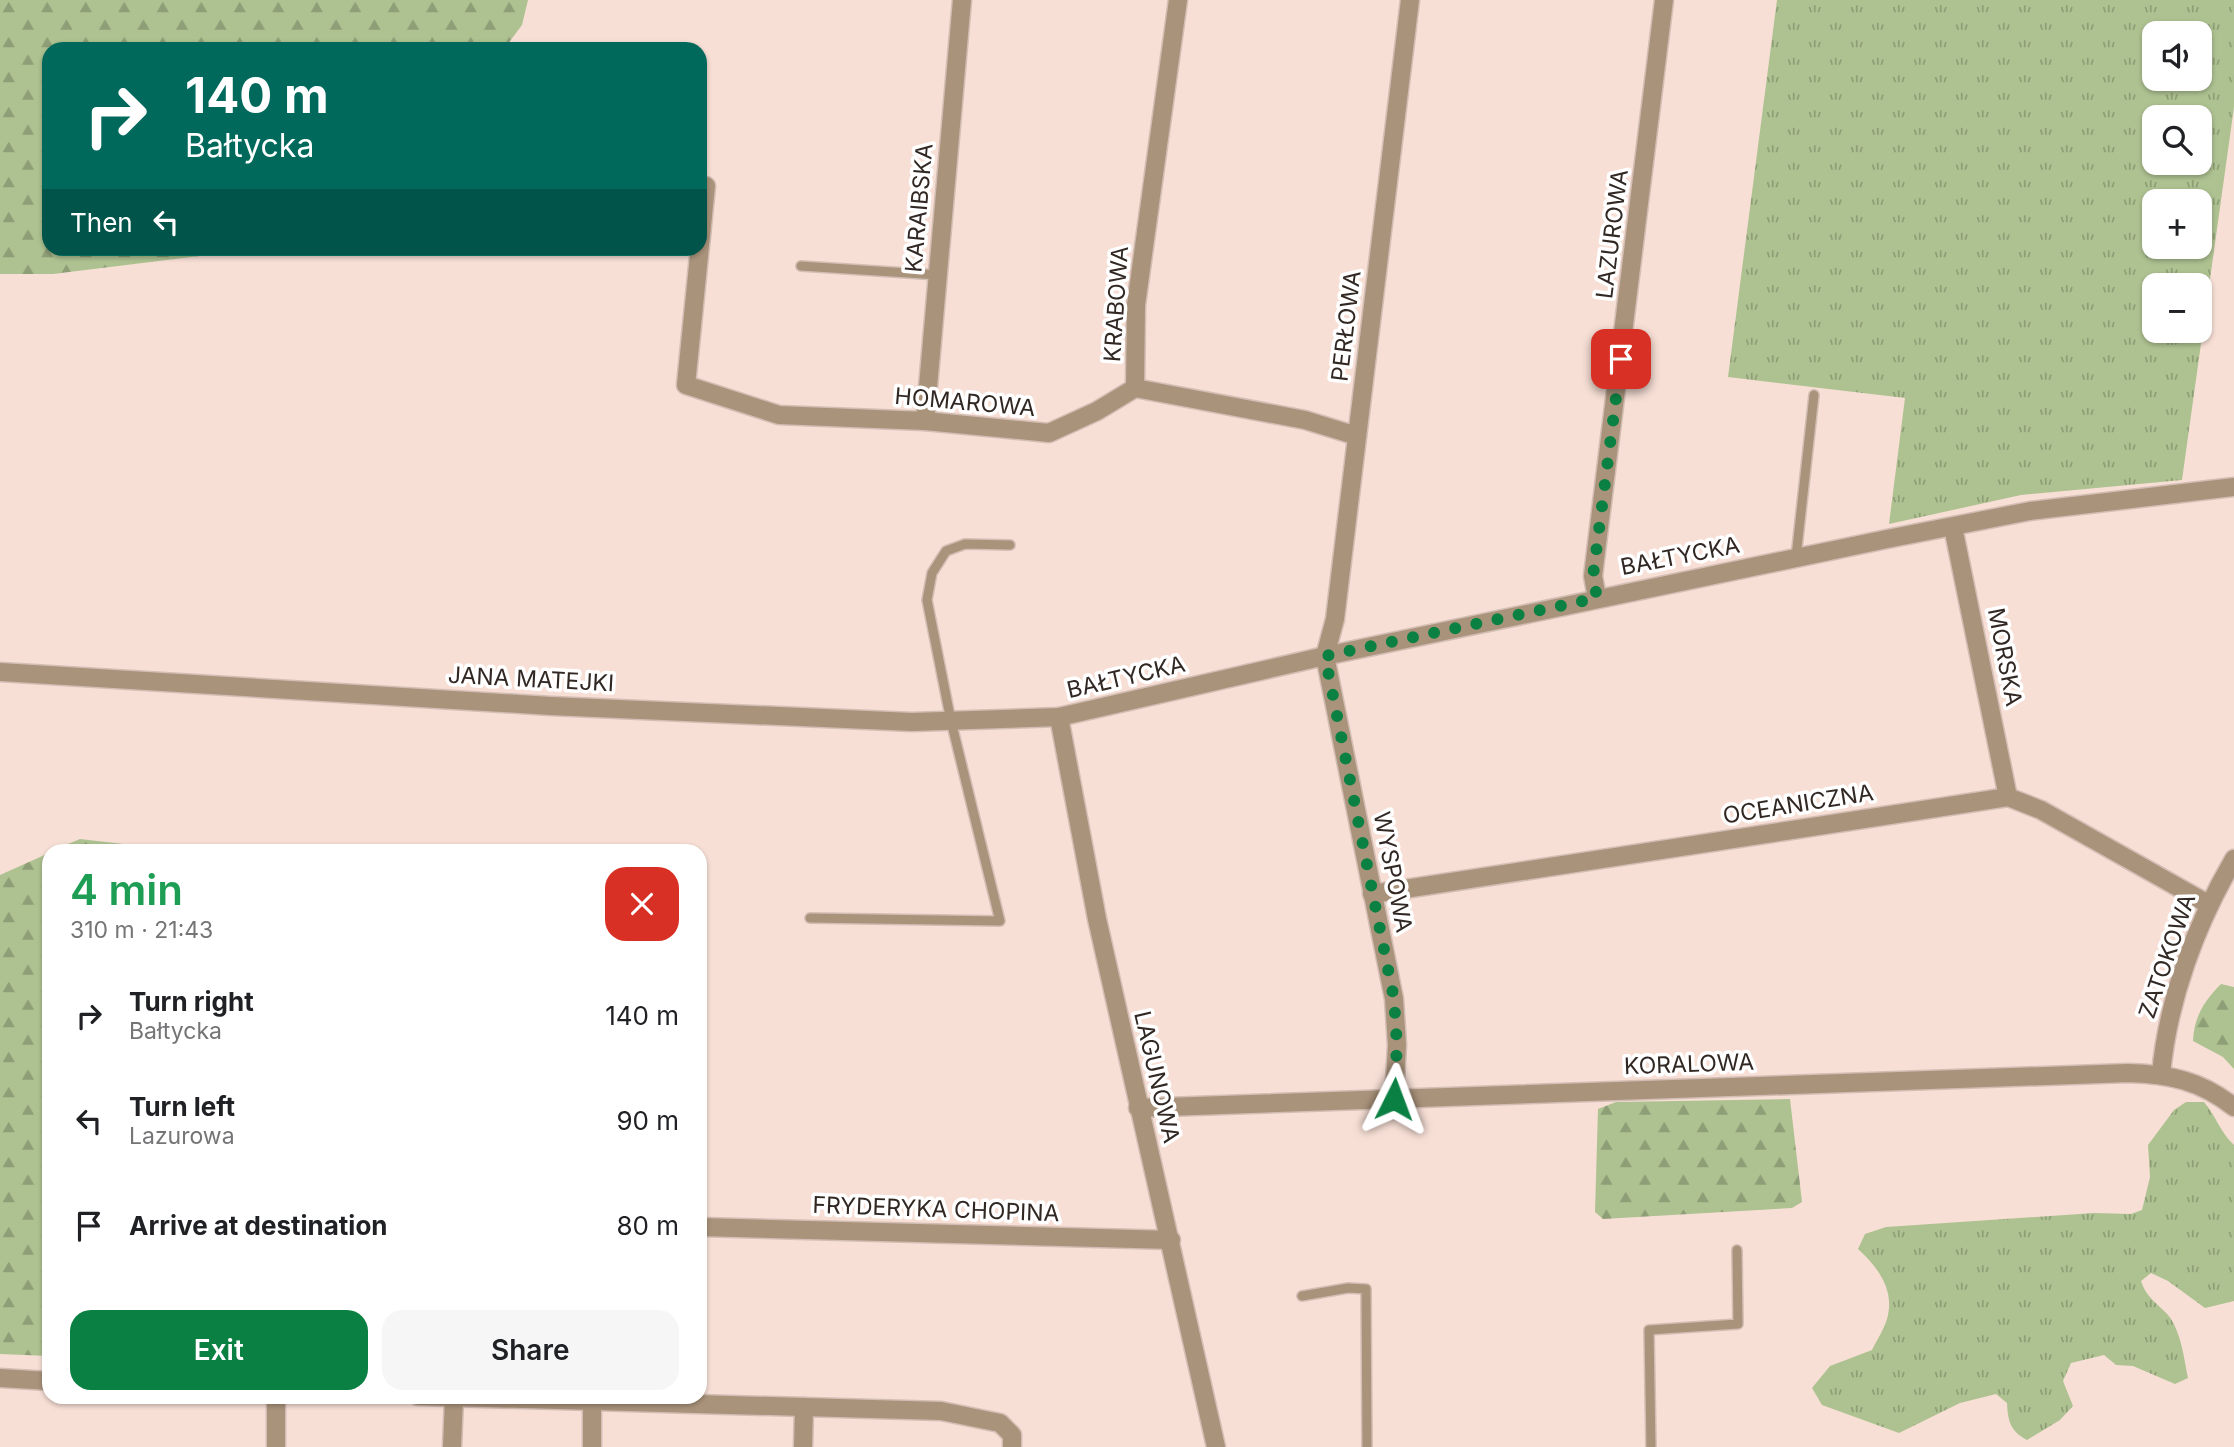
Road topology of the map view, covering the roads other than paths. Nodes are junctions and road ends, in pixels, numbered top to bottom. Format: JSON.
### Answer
{"nodes":[{"id":1,"x":962,"y":0,"type":"edge"},
{"id":2,"x":1178,"y":0,"type":"edge"},
{"id":3,"x":1410,"y":0,"type":"edge"},
{"id":4,"x":1664,"y":0,"type":"edge"},
{"id":5,"x":699,"y":256,"type":"edge"},
{"id":6,"x":801,"y":266,"type":"dead end"},
{"id":7,"x":938,"y":275,"type":"junction"},
{"id":8,"x":1135,"y":388,"type":"junction"},
{"id":9,"x":1814,"y":395,"type":"dead end"},
{"id":10,"x":925,"y":421,"type":"junction"},
{"id":11,"x":1357,"y":436,"type":"junction"},
{"id":12,"x":2234,"y":487,"type":"edge"},
{"id":13,"x":1954,"y":527,"type":"junction"},
{"id":14,"x":1010,"y":545,"type":"dead end"},
{"id":15,"x":1797,"y":558,"type":"junction"},
{"id":16,"x":1597,"y":598,"type":"junction"},
{"id":17,"x":1325,"y":656,"type":"junction"},
{"id":18,"x":0,"y":672,"type":"edge"},
{"id":19,"x":1059,"y":717,"type":"junction"},
{"id":20,"x":951,"y":721,"type":"junction"},
{"id":21,"x":2008,"y":797,"type":"junction"},
{"id":22,"x":2234,"y":859,"type":"edge"},
{"id":23,"x":1372,"y":894,"type":"junction"},
{"id":24,"x":2208,"y":904,"type":"junction"},
{"id":25,"x":810,"y":918,"type":"dead end"},
{"id":26,"x":2161,"y":1074,"type":"junction"},
{"id":27,"x":1394,"y":1099,"type":"junction"},
{"id":28,"x":2234,"y":1107,"type":"edge"},
{"id":29,"x":1138,"y":1108,"type":"junction"},
{"id":30,"x":707,"y":1227,"type":"edge"},
{"id":31,"x":1171,"y":1240,"type":"junction"},
{"id":32,"x":1737,"y":1250,"type":"dead end"},
{"id":33,"x":1302,"y":1296,"type":"dead end"},
{"id":34,"x":0,"y":1378,"type":"edge"},
{"id":35,"x":42,"y":1381,"type":"edge"},
{"id":36,"x":276,"y":1404,"type":"edge"},
{"id":37,"x":454,"y":1404,"type":"edge"},
{"id":38,"x":592,"y":1404,"type":"edge"},
{"id":39,"x":663,"y":1404,"type":"edge"},
{"id":40,"x":804,"y":1408,"type":"junction"},
{"id":41,"x":276,"y":1447,"type":"edge"},
{"id":42,"x":452,"y":1447,"type":"edge"},
{"id":43,"x":592,"y":1447,"type":"edge"},
{"id":44,"x":803,"y":1447,"type":"edge"},
{"id":45,"x":1012,"y":1447,"type":"edge"},
{"id":46,"x":1216,"y":1447,"type":"edge"},
{"id":47,"x":1367,"y":1447,"type":"edge"},
{"id":48,"x":1651,"y":1447,"type":"edge"}],
"edges":[{"from":1,"to":7,"type":"street","name":"KARAIBSKA"},
{"from":2,"to":8,"type":"street","name":"KRABOWA"},
{"from":3,"to":11,"type":"street","name":"PERŁOWA"},
{"from":4,"to":16,"type":"street","name":"LAZUROWA"},
{"from":5,"to":10,"type":"street","name":"HOMAROWA"},
{"from":6,"to":7,"type":"lane"},
{"from":7,"to":10,"type":"street","name":"KARAIBSKA"},
{"from":8,"to":10,"type":"street","name":"HOMAROWA"},
{"from":8,"to":11,"type":"street","name":"KRABOWA"},
{"from":9,"to":15,"type":"lane"},
{"from":11,"to":17,"type":"street","name":"PERŁOWA"},
{"from":12,"to":13,"type":"street","name":"BAŁTYCKA"},
{"from":13,"to":15,"type":"street","name":"BAŁTYCKA"},
{"from":13,"to":21,"type":"street","name":"MORSKA"},
{"from":14,"to":20,"type":"lane"},
{"from":15,"to":16,"type":"street","name":"BAŁTYCKA"},
{"from":16,"to":17,"type":"street","name":"BAŁTYCKA"},
{"from":17,"to":19,"type":"street","name":"BAŁTYCKA"},
{"from":17,"to":23,"type":"street","name":"WYSPOWA"},
{"from":18,"to":20,"type":"street","name":"JANA MATEJKI"},
{"from":19,"to":20,"type":"street","name":"JANA MATEJKI"},
{"from":19,"to":29,"type":"street","name":"LAGUNOWA"},
{"from":20,"to":25,"type":"lane"},
{"from":21,"to":23,"type":"street","name":"OCEANICZNA"},
{"from":21,"to":24,"type":"street"},
{"from":22,"to":24,"type":"street","name":"ZATOKOWA"},
{"from":23,"to":27,"type":"street","name":"WYSPOWA"},
{"from":24,"to":26,"type":"street","name":"ZATOKOWA"},
{"from":26,"to":27,"type":"street","name":"KORALOWA"},
{"from":26,"to":28,"type":"street","name":"KORALOWA"},
{"from":27,"to":29,"type":"street","name":"KORALOWA"},
{"from":29,"to":31,"type":"street","name":"LAGUNOWA"},
{"from":30,"to":31,"type":"street","name":"FRYDERYKA CHOPINA"},
{"from":31,"to":46,"type":"street","name":"LAGUNOWA"},
{"from":32,"to":48,"type":"lane"},
{"from":33,"to":47,"type":"lane"},
{"from":34,"to":35,"type":"street"},
{"from":36,"to":41,"type":"street"},
{"from":37,"to":42,"type":"street"},
{"from":38,"to":43,"type":"street"},
{"from":39,"to":40,"type":"street"},
{"from":40,"to":44,"type":"street"},
{"from":40,"to":45,"type":"street"}]}
